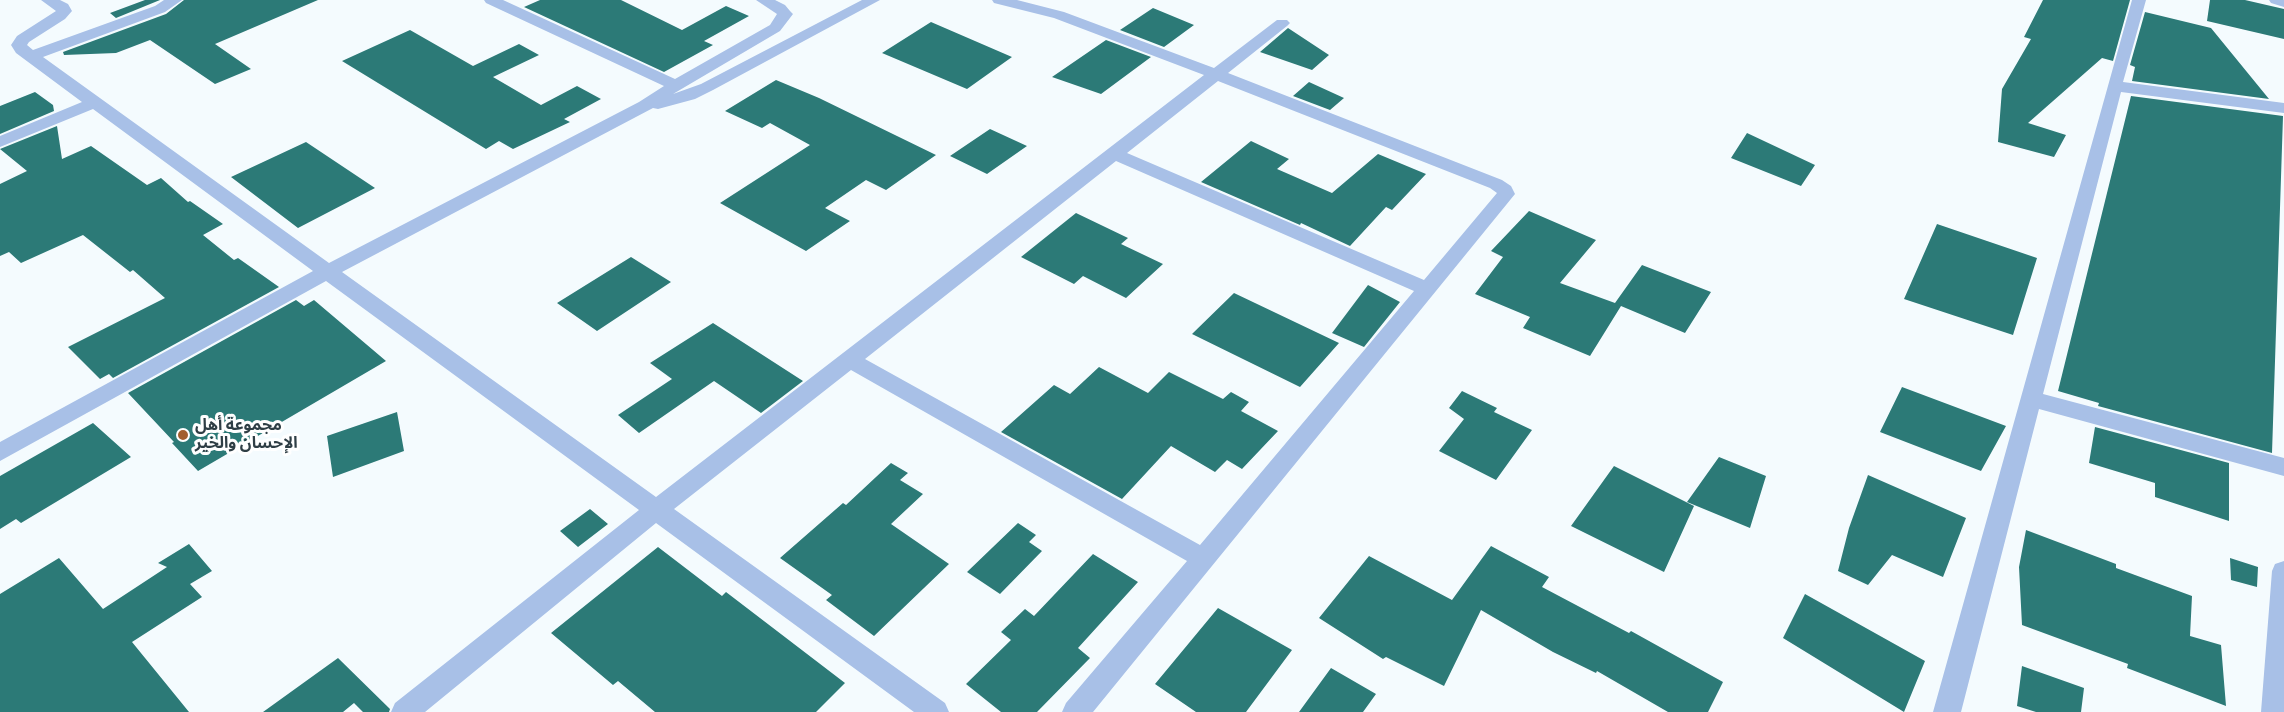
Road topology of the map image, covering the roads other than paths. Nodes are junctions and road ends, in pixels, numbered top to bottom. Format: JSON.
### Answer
{"nodes":[{"id":1,"x":48,"y":0,"type":"edge"},
{"id":2,"x":175,"y":0,"type":"edge"},
{"id":3,"x":491,"y":0,"type":"edge"},
{"id":4,"x":764,"y":0,"type":"edge"},
{"id":5,"x":873,"y":0,"type":"edge"},
{"id":6,"x":999,"y":0,"type":"edge"},
{"id":7,"x":2139,"y":0,"type":"edge"},
{"id":8,"x":2276,"y":0,"type":"edge"},
{"id":9,"x":2284,"y":2,"type":"edge"},
{"id":10,"x":1282,"y":23,"type":"dead end"},
{"id":11,"x":32,"y":56,"type":"junction"},
{"id":12,"x":1216,"y":74,"type":"junction"},
{"id":13,"x":676,"y":85,"type":"junction"},
{"id":14,"x":2114,"y":86,"type":"junction"},
{"id":15,"x":96,"y":102,"type":"junction"},
{"id":16,"x":645,"y":106,"type":"junction"},
{"id":17,"x":2284,"y":108,"type":"edge"},
{"id":18,"x":0,"y":142,"type":"edge"},
{"id":19,"x":1115,"y":153,"type":"junction"},
{"id":20,"x":329,"y":271,"type":"junction"},
{"id":21,"x":1428,"y":289,"type":"junction"},
{"id":22,"x":850,"y":360,"type":"junction"},
{"id":23,"x":2030,"y":399,"type":"junction"},
{"id":24,"x":0,"y":452,"type":"edge"},
{"id":25,"x":2284,"y":467,"type":"edge"},
{"id":26,"x":656,"y":510,"type":"junction"},
{"id":27,"x":1203,"y":558,"type":"junction"},
{"id":28,"x":2284,"y":571,"type":"edge"},
{"id":29,"x":405,"y":712,"type":"edge"},
{"id":30,"x":935,"y":712,"type":"edge"},
{"id":31,"x":1076,"y":712,"type":"edge"},
{"id":32,"x":1947,"y":712,"type":"edge"},
{"id":33,"x":2275,"y":712,"type":"edge"}],
"edges":[{"from":1,"to":11,"type":"street"},
{"from":2,"to":11,"type":"street"},
{"from":3,"to":13,"type":"street"},
{"from":4,"to":13,"type":"street"},
{"from":5,"to":16,"type":"street"},
{"from":6,"to":12,"type":"street"},
{"from":7,"to":14,"type":"street"},
{"from":8,"to":9,"type":"street"},
{"from":10,"to":12,"type":"street"},
{"from":11,"to":15,"type":"street"},
{"from":12,"to":19,"type":"street"},
{"from":12,"to":21,"type":"street"},
{"from":13,"to":16,"type":"street"},
{"from":14,"to":17,"type":"street"},
{"from":14,"to":23,"type":"street"},
{"from":15,"to":18,"type":"street"},
{"from":15,"to":20,"type":"street"},
{"from":16,"to":20,"type":"street"},
{"from":19,"to":21,"type":"street"},
{"from":19,"to":22,"type":"street"},
{"from":20,"to":24,"type":"street"},
{"from":20,"to":26,"type":"street"},
{"from":21,"to":27,"type":"street"},
{"from":22,"to":26,"type":"street"},
{"from":22,"to":27,"type":"street"},
{"from":23,"to":25,"type":"street"},
{"from":23,"to":32,"type":"street"},
{"from":26,"to":29,"type":"street"},
{"from":26,"to":30,"type":"street"},
{"from":27,"to":31,"type":"street"},
{"from":28,"to":33,"type":"street"}]}
